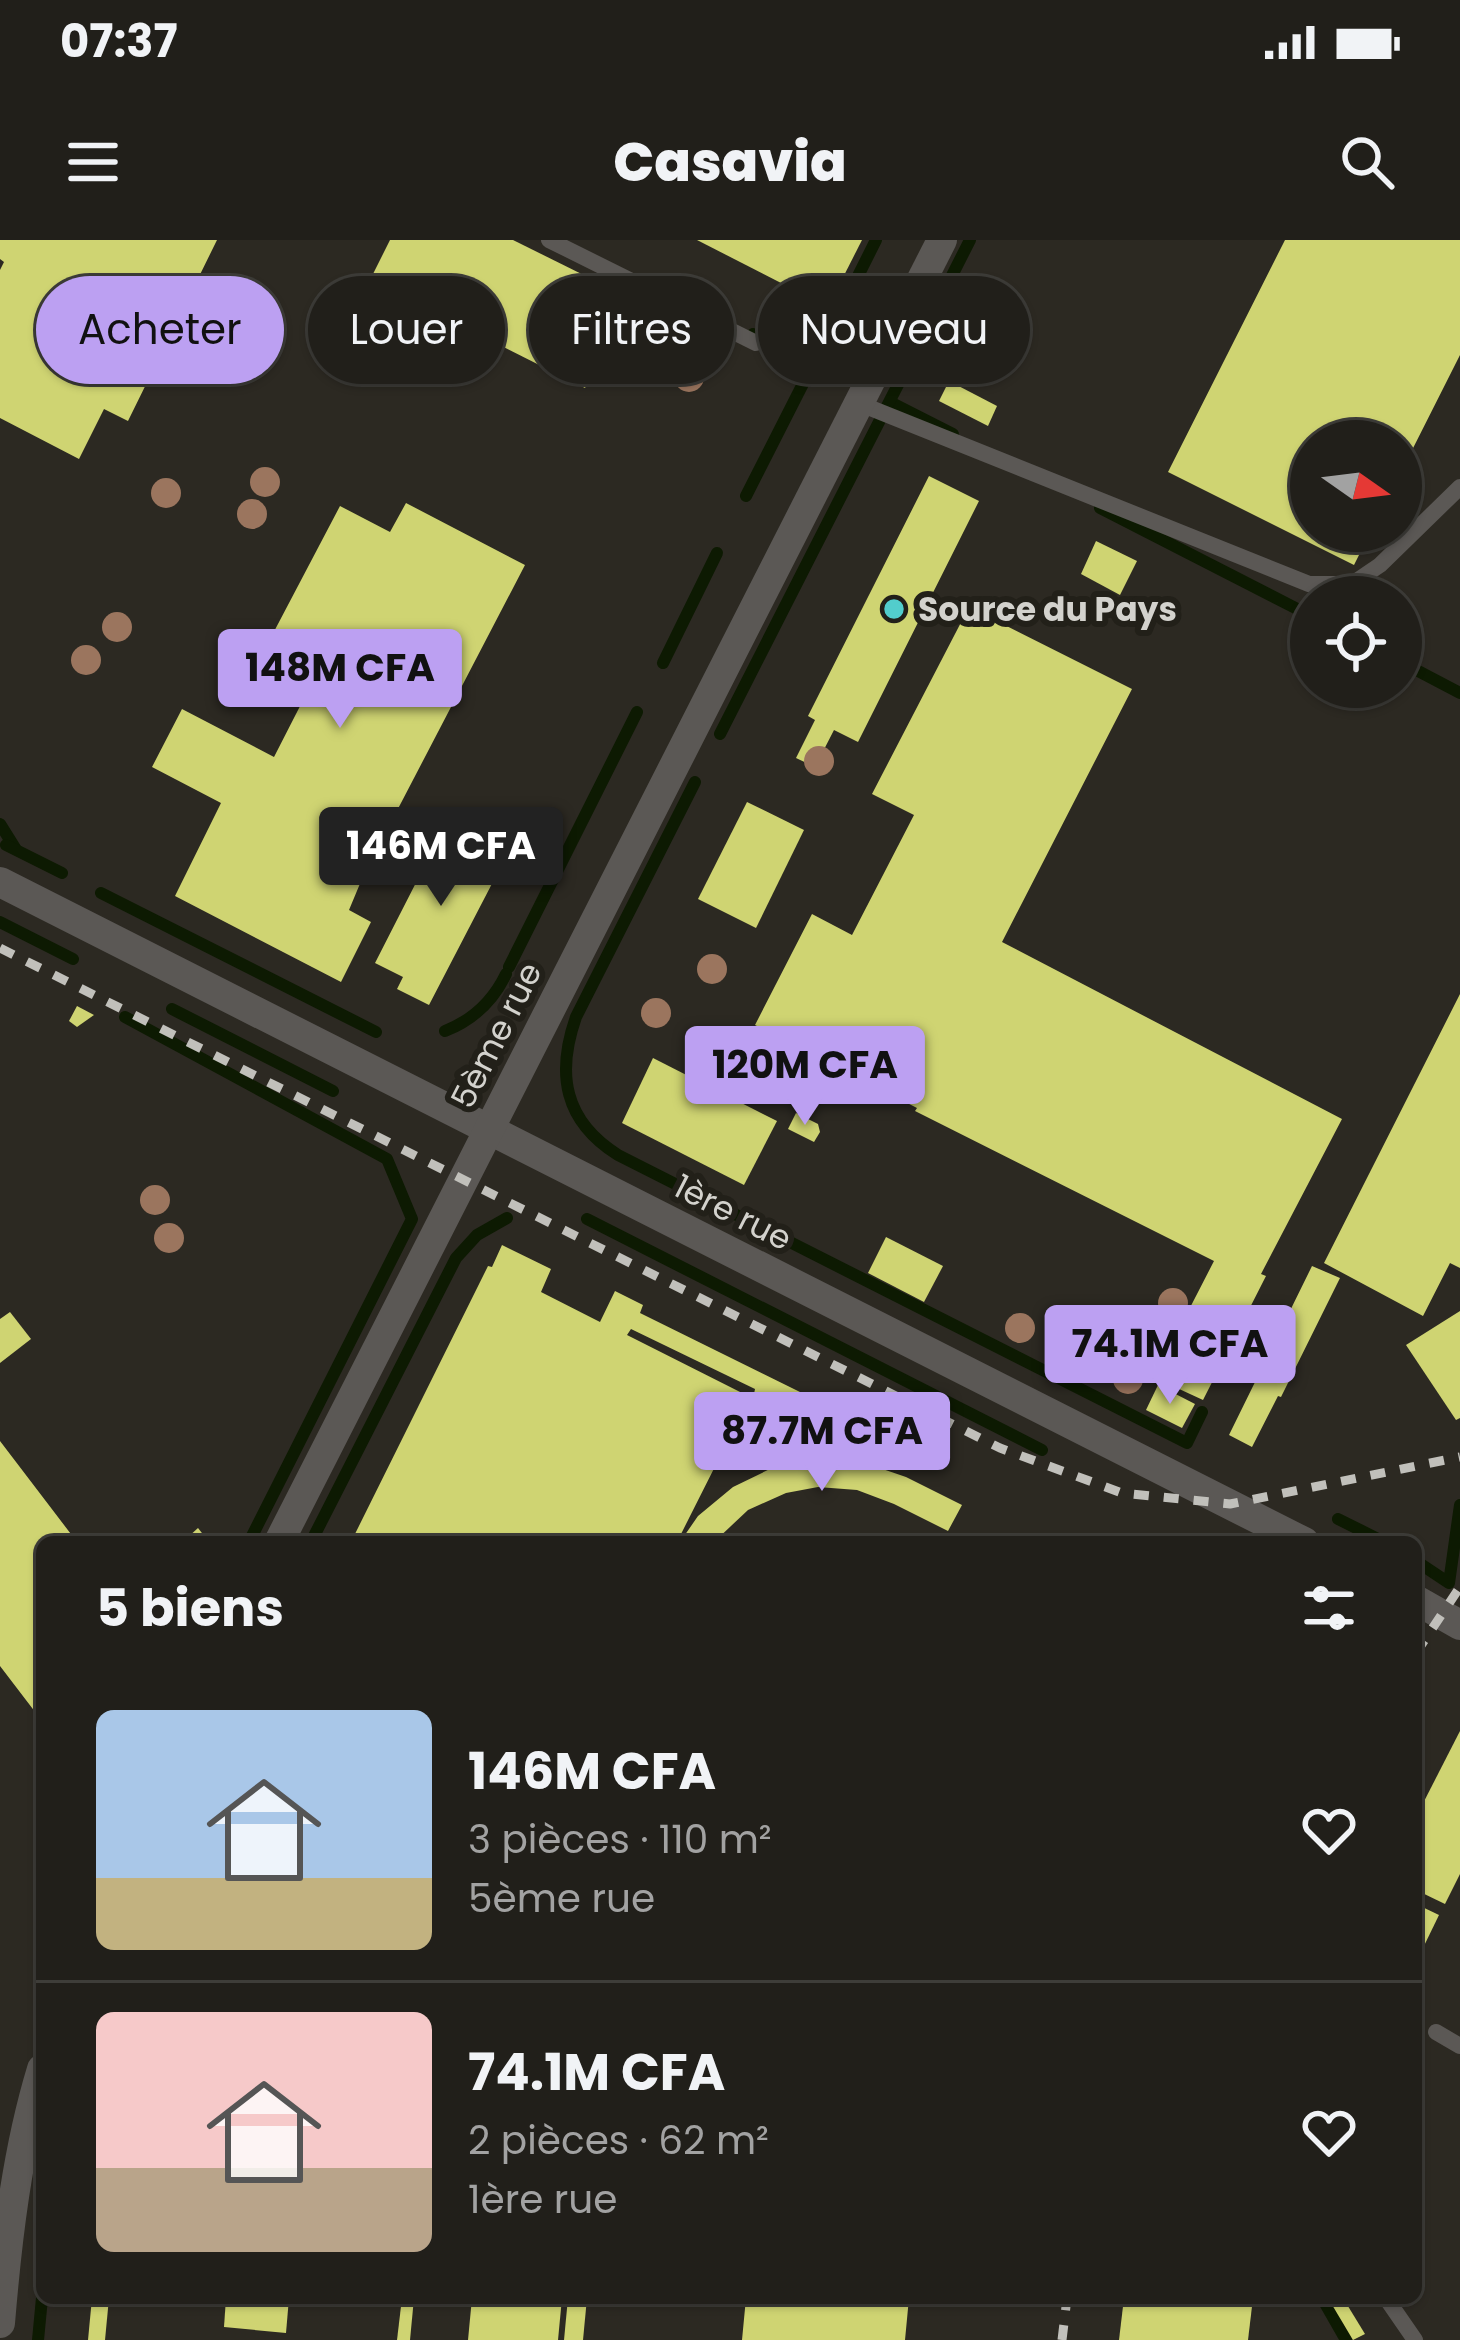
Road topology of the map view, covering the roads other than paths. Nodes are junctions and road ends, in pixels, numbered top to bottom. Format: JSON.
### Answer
{"nodes":[{"id":1,"x":550,"y":240,"type":"edge"},
{"id":2,"x":941,"y":240,"type":"edge"},
{"id":3,"x":756,"y":343,"type":"dead end"},
{"id":4,"x":859,"y":403,"type":"junction"},
{"id":5,"x":1460,"y":487,"type":"edge"},
{"id":6,"x":0,"y":882,"type":"edge"},
{"id":7,"x":489,"y":1129,"type":"junction"},
{"id":8,"x":282,"y":1536,"type":"edge"},
{"id":9,"x":1292,"y":1536,"type":"edge"},
{"id":10,"x":1422,"y":1603,"type":"edge"},
{"id":11,"x":1460,"y":1625,"type":"edge"},
{"id":12,"x":1436,"y":2032,"type":"dead end"},
{"id":13,"x":1460,"y":2046,"type":"edge"},
{"id":14,"x":36,"y":2088,"type":"edge"},
{"id":15,"x":1389,"y":2304,"type":"edge"},
{"id":16,"x":0,"y":2323,"type":"edge"},
{"id":17,"x":1415,"y":2340,"type":"edge"}],
"edges":[{"from":1,"to":3,"type":"lane"},
{"from":2,"to":4,"type":"street","name":"5ème rue"},
{"from":4,"to":5,"type":"lane"},
{"from":4,"to":7,"type":"street","name":"5ème rue"},
{"from":6,"to":7,"type":"street","name":"1ère rue"},
{"from":7,"to":8,"type":"street","name":"5ème rue"},
{"from":7,"to":9,"type":"street","name":"1ère rue"},
{"from":10,"to":11,"type":"street"},
{"from":12,"to":13,"type":"lane"},
{"from":14,"to":16,"type":"street"},
{"from":15,"to":17,"type":"lane"}]}
